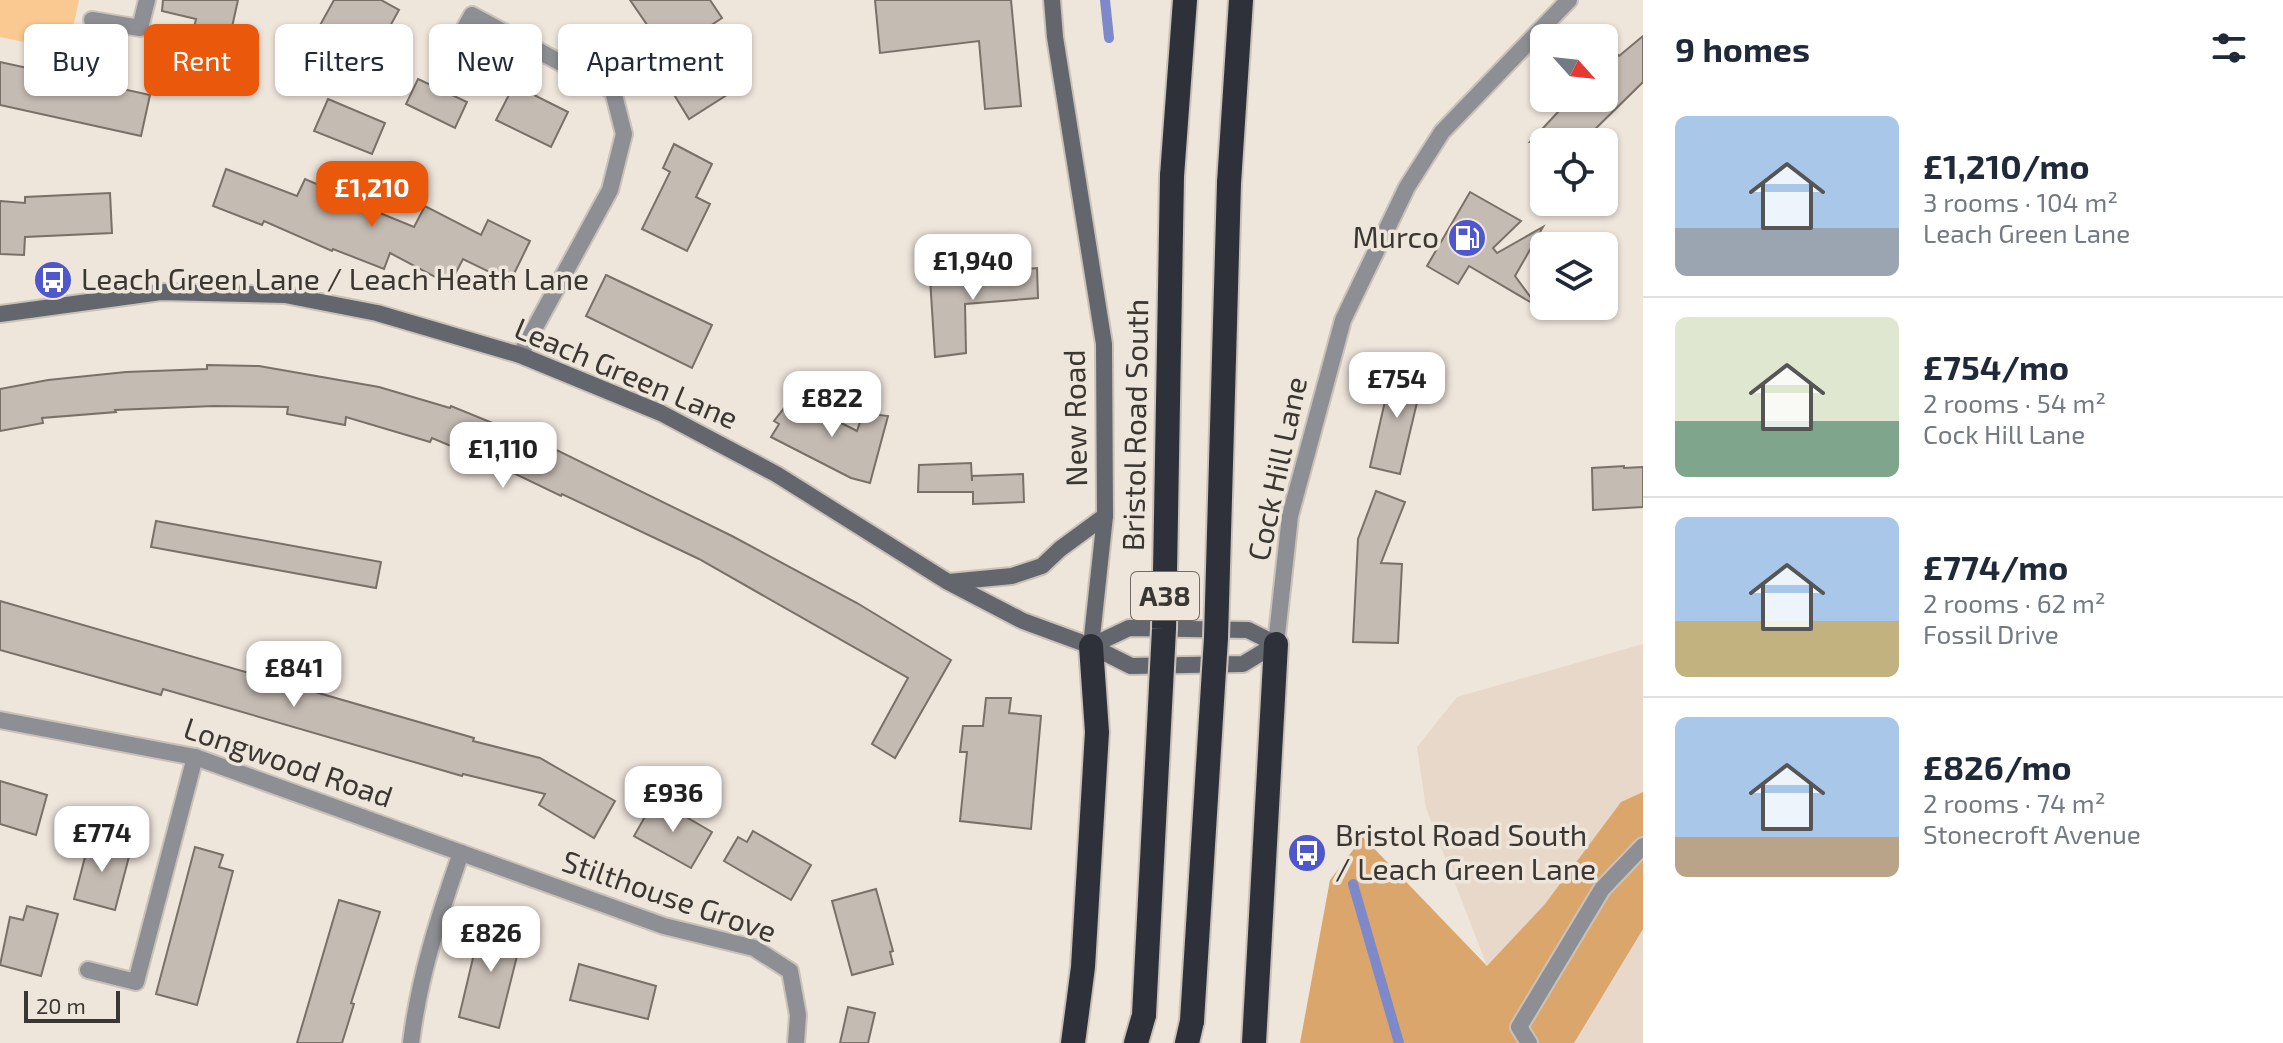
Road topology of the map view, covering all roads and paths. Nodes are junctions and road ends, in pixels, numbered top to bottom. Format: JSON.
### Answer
{"nodes":[{"id":1,"x":147,"y":0,"type":"edge"},
{"id":2,"x":1052,"y":0,"type":"edge"},
{"id":3,"x":1185,"y":0,"type":"edge"},
{"id":4,"x":1241,"y":0,"type":"edge"},
{"id":5,"x":1569,"y":0,"type":"edge"},
{"id":6,"x":92,"y":20,"type":"dead end"},
{"id":7,"x":467,"y":24,"type":"edge"},
{"id":8,"x":489,"y":24,"type":"edge"},
{"id":9,"x":542,"y":53,"type":"edge"},
{"id":10,"x":0,"y":314,"type":"edge"},
{"id":11,"x":520,"y":355,"type":"junction"},
{"id":12,"x":1105,"y":516,"type":"junction"},
{"id":13,"x":948,"y":582,"type":"junction"},
{"id":14,"x":1276,"y":644,"type":"junction"},
{"id":15,"x":1091,"y":646,"type":"junction"},
{"id":16,"x":0,"y":720,"type":"edge"},
{"id":17,"x":195,"y":757,"type":"junction"},
{"id":18,"x":1643,"y":846,"type":"edge"},
{"id":19,"x":461,"y":853,"type":"junction"},
{"id":20,"x":88,"y":970,"type":"dead end"},
{"id":21,"x":1190,"y":1032,"type":"edge"},
{"id":22,"x":411,"y":1043,"type":"edge"},
{"id":23,"x":796,"y":1043,"type":"edge"},
{"id":24,"x":1073,"y":1043,"type":"edge"},
{"id":25,"x":1136,"y":1043,"type":"edge"},
{"id":26,"x":1254,"y":1043,"type":"edge"},
{"id":27,"x":1529,"y":1043,"type":"edge"}],
"edges":[{"from":1,"to":6,"type":"street"},
{"from":2,"to":12,"type":"street","name":"New Road"},
{"from":3,"to":25,"type":"highway","name":"Bristol Road South","number":"A38","bridge":true},
{"from":4,"to":21,"type":"highway","number":"A38","bridge":true},
{"from":5,"to":14,"type":"street","name":"Cock Hill Lane"},
{"from":7,"to":8,"type":"street"},
{"from":9,"to":11,"type":"street"},
{"from":10,"to":11,"type":"street","name":"Leach Green Lane"},
{"from":11,"to":13,"type":"street","name":"Leach Green Lane"},
{"from":12,"to":13,"type":"street"},
{"from":12,"to":15,"type":"street","name":"New Road"},
{"from":13,"to":15,"type":"street","name":"Leach Green Lane"},
{"from":14,"to":15,"type":"street"},
{"from":14,"to":15,"type":"street","name":"Leach Green Lane"},
{"from":14,"to":26,"type":"highway"},
{"from":15,"to":24,"type":"highway"},
{"from":16,"to":17,"type":"street","name":"Longwood Road"},
{"from":17,"to":19,"type":"street","name":"Longwood Road"},
{"from":17,"to":20,"type":"street"},
{"from":18,"to":27,"type":"street"},
{"from":19,"to":22,"type":"street"},
{"from":19,"to":23,"type":"street","name":"Stilthouse Grove"}]}
